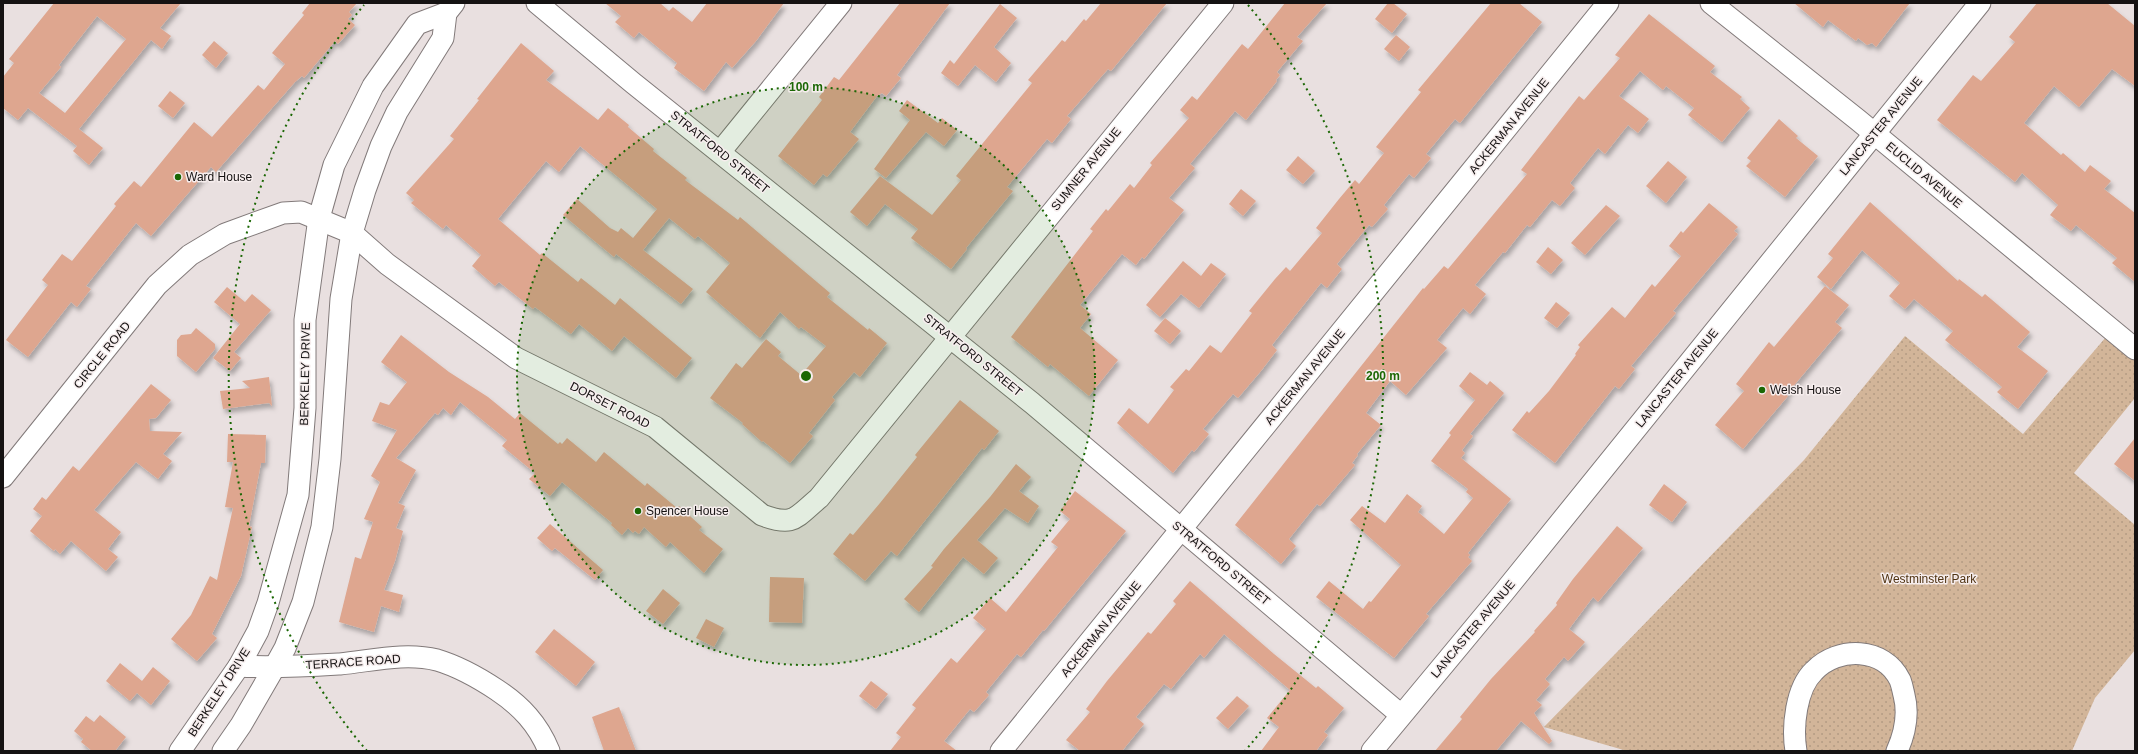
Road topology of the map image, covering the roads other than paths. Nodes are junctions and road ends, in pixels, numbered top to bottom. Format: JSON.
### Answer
{"nodes":[{"id":1,"x":538,"y":3,"type":"edge"},
{"id":2,"x":841,"y":3,"type":"edge"},
{"id":3,"x":1223,"y":3,"type":"edge"},
{"id":4,"x":1608,"y":3,"type":"edge"},
{"id":5,"x":1711,"y":3,"type":"edge"},
{"id":6,"x":1980,"y":3,"type":"edge"},
{"id":7,"x":450,"y":8,"type":"edge"},
{"id":8,"x":1874,"y":134,"type":"junction"},
{"id":9,"x":720,"y":152,"type":"junction"},
{"id":10,"x":319,"y":218,"type":"junction"},
{"id":11,"x":352,"y":233,"type":"junction"},
{"id":12,"x":211,"y":242,"type":"joint"},
{"id":13,"x":950,"y":336,"type":"junction"},
{"id":14,"x":2135,"y":349,"type":"edge"},
{"id":15,"x":3,"y":477,"type":"edge"},
{"id":16,"x":1181,"y":530,"type":"junction"},
{"id":17,"x":239,"y":666,"type":"junction"},
{"id":18,"x":274,"y":668,"type":"junction"},
{"id":19,"x":1401,"y":715,"type":"junction"},
{"id":20,"x":180,"y":751,"type":"edge"},
{"id":21,"x":223,"y":751,"type":"edge"},
{"id":22,"x":549,"y":751,"type":"edge"},
{"id":23,"x":1001,"y":751,"type":"edge"},
{"id":24,"x":1372,"y":751,"type":"edge"},
{"id":25,"x":1796,"y":751,"type":"edge"},
{"id":26,"x":1896,"y":751,"type":"edge"}],
"edges":[{"from":1,"to":9,"type":"street","name":"STRATFORD STREET"},
{"from":2,"to":9,"type":"street"},
{"from":3,"to":13,"type":"street","name":"SUMNER AVENUE"},
{"from":4,"to":16,"type":"street","name":"ACKERMAN AVENUE"},
{"from":5,"to":8,"type":"street","name":"EUCLID AVENUE"},
{"from":6,"to":8,"type":"street","name":"LANCASTER AVENUE"},
{"from":7,"to":10,"type":"street","name":"BERKELEY DRIVE"},
{"from":7,"to":11,"type":"street","name":"BERKELEY DRIVE"},
{"from":8,"to":14,"type":"street","name":"EUCLID AVENUE"},
{"from":8,"to":19,"type":"street","name":"LANCASTER AVENUE"},
{"from":9,"to":13,"type":"street","name":"STRATFORD STREET"},
{"from":10,"to":11,"type":"street","name":"DORSET ROAD"},
{"from":10,"to":12,"type":"street","name":"DORSET ROAD"},
{"from":10,"to":17,"type":"street","name":"BERKELEY DRIVE"},
{"from":11,"to":13,"type":"street","name":"DORSET ROAD"},
{"from":11,"to":18,"type":"street","name":"BERKELEY DRIVE"},
{"from":12,"to":15,"type":"street","name":"CIRCLE ROAD"},
{"from":13,"to":16,"type":"street","name":"STRATFORD STREET"},
{"from":16,"to":19,"type":"street","name":"STRATFORD STREET"},
{"from":16,"to":23,"type":"street","name":"ACKERMAN AVENUE"},
{"from":17,"to":18,"type":"street","name":"TERRACE ROAD"},
{"from":17,"to":20,"type":"street","name":"BERKELEY DRIVE"},
{"from":18,"to":21,"type":"street","name":"BERKELEY DRIVE"},
{"from":18,"to":22,"type":"street","name":"TERRACE ROAD"},
{"from":19,"to":24,"type":"street","name":"LANCASTER AVENUE"},
{"from":25,"to":26,"type":"street"}]}
